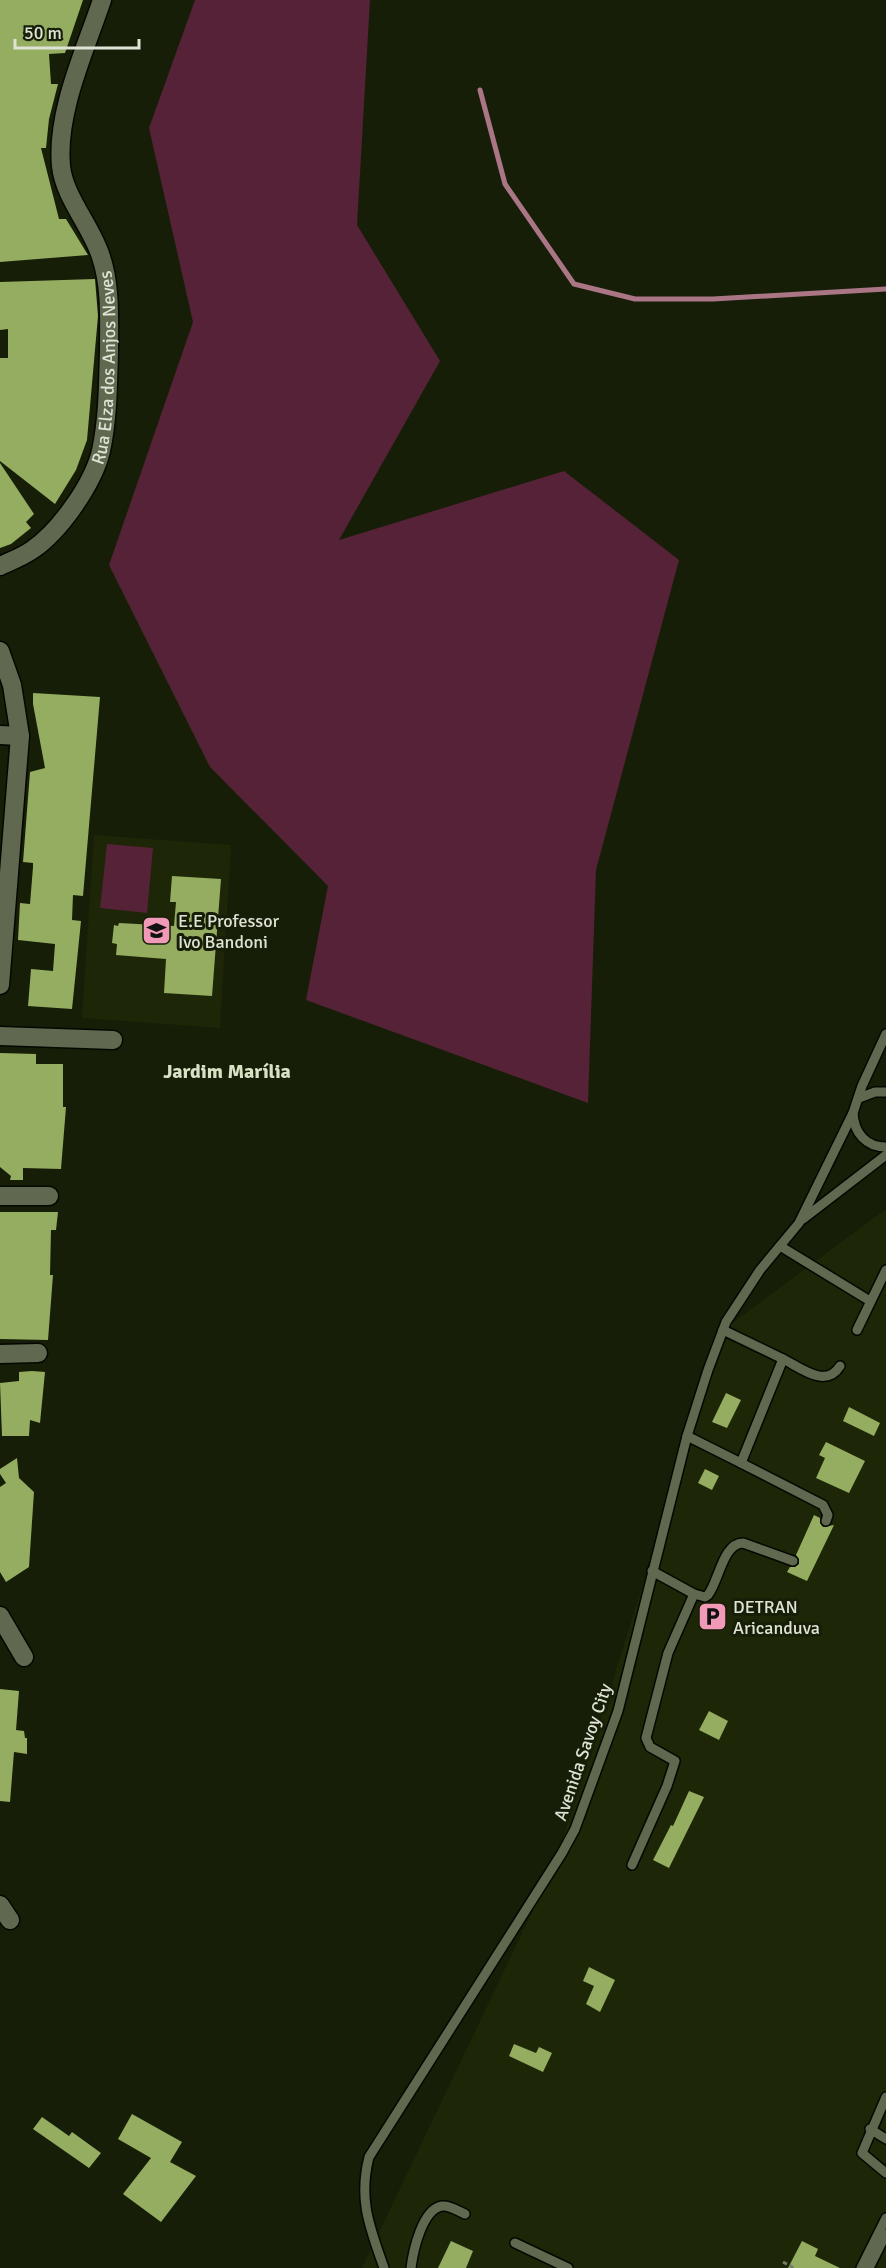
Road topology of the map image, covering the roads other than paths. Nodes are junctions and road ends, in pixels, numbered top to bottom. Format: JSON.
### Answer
{"nodes":[{"id":1,"x":102,"y":0,"type":"edge"},
{"id":2,"x":0,"y":566,"type":"edge"},
{"id":3,"x":0,"y":651,"type":"edge"},
{"id":4,"x":0,"y":735,"type":"edge"},
{"id":5,"x":20,"y":736,"type":"junction"},
{"id":6,"x":4,"y":879,"type":"edge"},
{"id":7,"x":0,"y":985,"type":"edge"},
{"id":8,"x":886,"y":1034,"type":"edge"},
{"id":9,"x":0,"y":1036,"type":"edge"},
{"id":10,"x":113,"y":1040,"type":"dead end"},
{"id":11,"x":886,"y":1092,"type":"edge"},
{"id":12,"x":859,"y":1098,"type":"junction"},
{"id":13,"x":853,"y":1113,"type":"junction"},
{"id":14,"x":886,"y":1147,"type":"edge"},
{"id":15,"x":886,"y":1155,"type":"edge"},
{"id":16,"x":0,"y":1196,"type":"edge"},
{"id":17,"x":49,"y":1196,"type":"dead end"},
{"id":18,"x":799,"y":1223,"type":"junction"},
{"id":19,"x":780,"y":1246,"type":"junction"},
{"id":20,"x":886,"y":1270,"type":"edge"},
{"id":21,"x":870,"y":1301,"type":"junction"},
{"id":22,"x":723,"y":1330,"type":"junction"},
{"id":23,"x":857,"y":1330,"type":"dead end"},
{"id":24,"x":38,"y":1353,"type":"dead end"},
{"id":25,"x":0,"y":1354,"type":"edge"},
{"id":26,"x":783,"y":1359,"type":"junction"},
{"id":27,"x":840,"y":1366,"type":"dead end"},
{"id":28,"x":687,"y":1436,"type":"junction"},
{"id":29,"x":741,"y":1463,"type":"junction"},
{"id":30,"x":826,"y":1521,"type":"dead end"},
{"id":31,"x":793,"y":1561,"type":"dead end"},
{"id":32,"x":652,"y":1571,"type":"junction"},
{"id":33,"x":694,"y":1594,"type":"junction"},
{"id":34,"x":0,"y":1616,"type":"edge"},
{"id":35,"x":24,"y":1657,"type":"dead end"},
{"id":36,"x":632,"y":1865,"type":"dead end"},
{"id":37,"x":886,"y":2097,"type":"edge"},
{"id":38,"x":870,"y":2129,"type":"junction"},
{"id":39,"x":886,"y":2139,"type":"edge"},
{"id":40,"x":886,"y":2173,"type":"edge"},
{"id":41,"x":465,"y":2214,"type":"dead end"},
{"id":42,"x":886,"y":2218,"type":"edge"},
{"id":43,"x":886,"y":2234,"type":"edge"},
{"id":44,"x":515,"y":2243,"type":"dead end"},
{"id":45,"x":384,"y":2268,"type":"edge"},
{"id":46,"x":411,"y":2268,"type":"edge"},
{"id":47,"x":568,"y":2268,"type":"edge"},
{"id":48,"x":861,"y":2268,"type":"edge"},
{"id":49,"x":869,"y":2268,"type":"edge"}],
"edges":[{"from":1,"to":2,"type":"street","name":"Rua Elza dos Anjos Neves"},
{"from":3,"to":5,"type":"street"},
{"from":4,"to":5,"type":"street"},
{"from":5,"to":6,"type":"street"},
{"from":6,"to":7,"type":"street"},
{"from":8,"to":12,"type":"lane"},
{"from":9,"to":10,"type":"street"},
{"from":11,"to":12,"type":"lane"},
{"from":12,"to":13,"type":"lane"},
{"from":13,"to":14,"type":"lane"},
{"from":13,"to":18,"type":"lane"},
{"from":15,"to":18,"type":"lane"},
{"from":16,"to":17,"type":"street"},
{"from":18,"to":19,"type":"lane","name":"Avenida Savoy City"},
{"from":19,"to":21,"type":"lane"},
{"from":19,"to":22,"type":"lane","name":"Avenida Savoy City"},
{"from":20,"to":21,"type":"lane"},
{"from":21,"to":23,"type":"lane"},
{"from":22,"to":26,"type":"lane"},
{"from":22,"to":28,"type":"lane","name":"Avenida Savoy City"},
{"from":24,"to":25,"type":"street"},
{"from":26,"to":27,"type":"lane"},
{"from":26,"to":29,"type":"lane"},
{"from":28,"to":29,"type":"lane"},
{"from":28,"to":32,"type":"lane","name":"Avenida Savoy City"},
{"from":29,"to":30,"type":"lane"},
{"from":31,"to":33,"type":"lane"},
{"from":32,"to":33,"type":"lane"},
{"from":32,"to":45,"type":"lane","name":"Avenida Savoy City"},
{"from":33,"to":36,"type":"lane"},
{"from":34,"to":35,"type":"street"},
{"from":37,"to":38,"type":"lane"},
{"from":38,"to":39,"type":"lane"},
{"from":38,"to":40,"type":"lane"},
{"from":41,"to":46,"type":"lane"},
{"from":42,"to":48,"type":"lane"},
{"from":43,"to":49,"type":"lane"},
{"from":44,"to":47,"type":"lane"}]}
